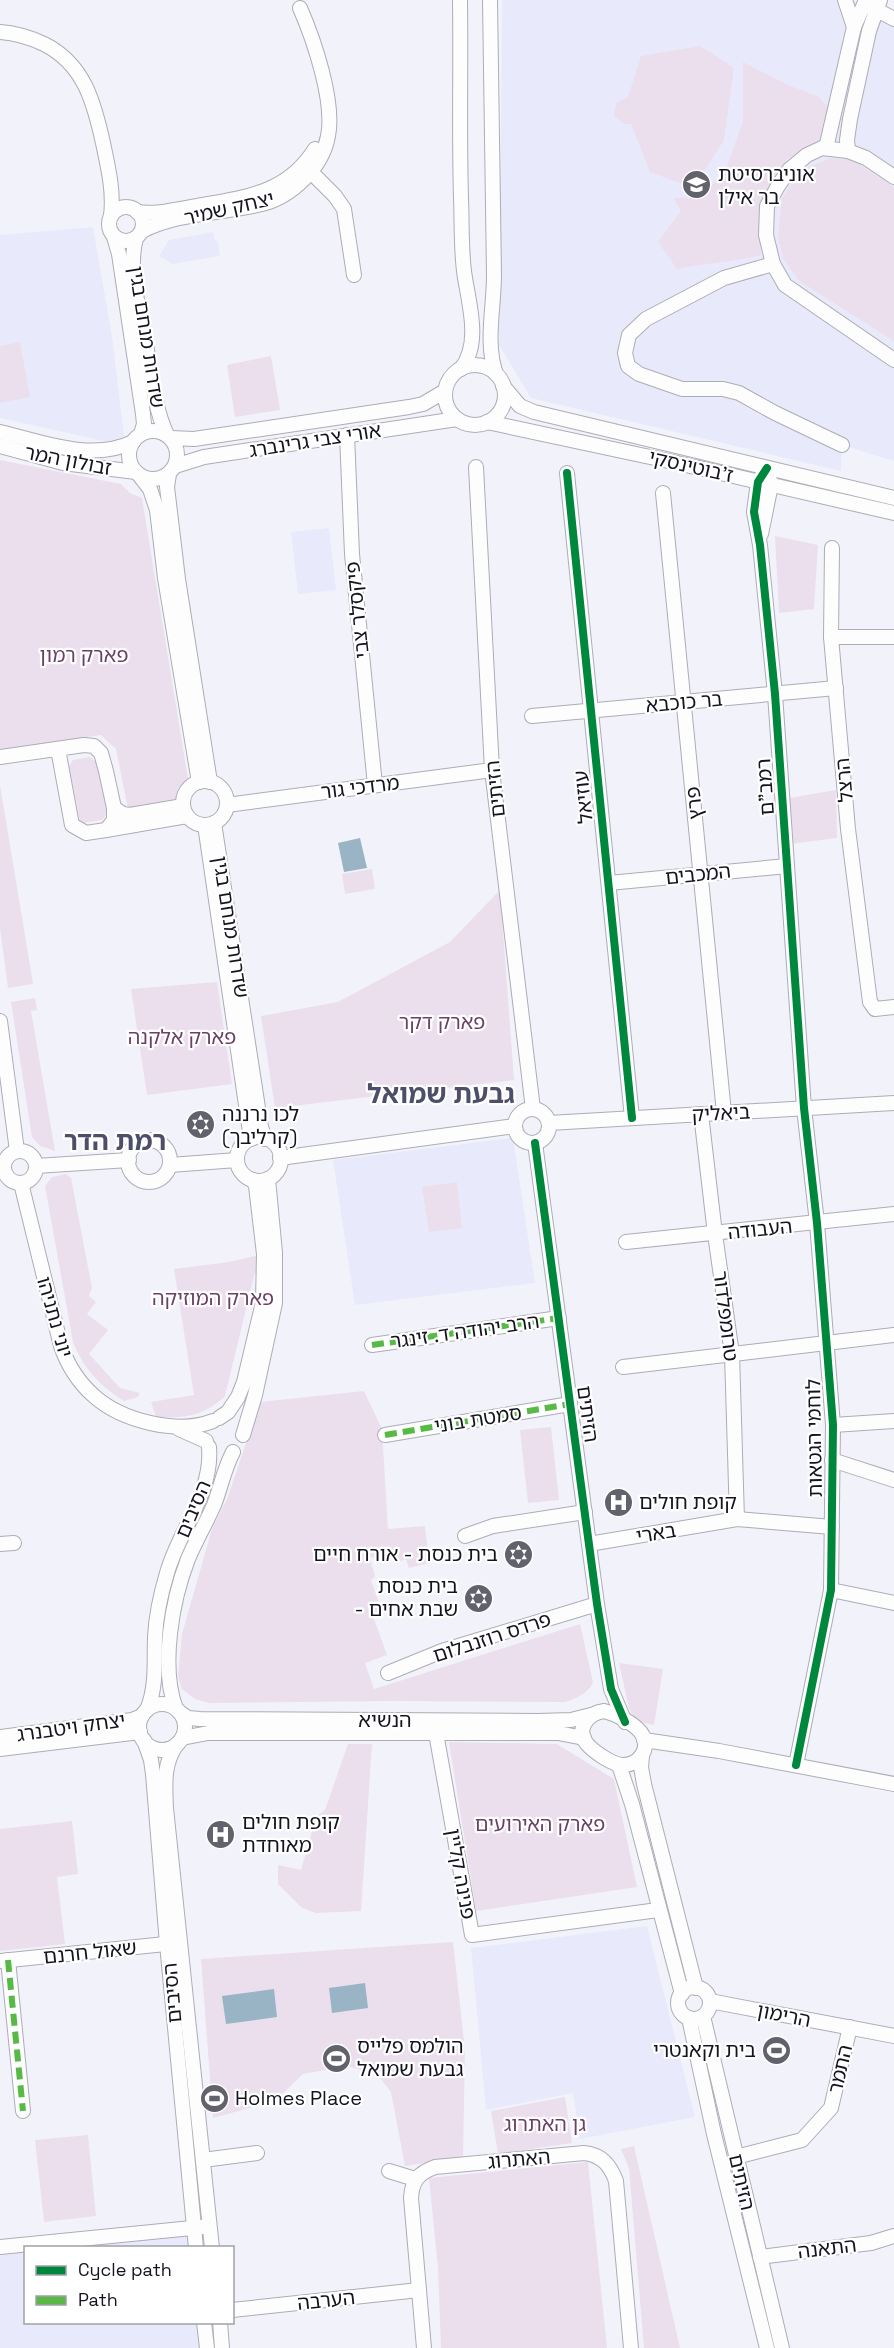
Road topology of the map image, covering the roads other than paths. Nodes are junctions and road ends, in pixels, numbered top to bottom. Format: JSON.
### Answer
{"nodes":[{"id":1,"x":460,"y":0,"type":"edge"},
{"id":2,"x":490,"y":0,"type":"edge"},
{"id":3,"x":845,"y":0,"type":"edge"},
{"id":4,"x":863,"y":1,"type":"edge"},
{"id":5,"x":297,"y":3,"type":"edge"},
{"id":6,"x":878,"y":5,"type":"edge"},
{"id":7,"x":894,"y":19,"type":"edge"},
{"id":8,"x":854,"y":27,"type":"junction"},
{"id":9,"x":0,"y":32,"type":"edge"},
{"id":10,"x":826,"y":148,"type":"junction"},
{"id":11,"x":848,"y":151,"type":"junction"},
{"id":12,"x":307,"y":169,"type":"junction"},
{"id":13,"x":109,"y":172,"type":"junction"},
{"id":14,"x":894,"y":177,"type":"edge"},
{"id":15,"x":134,"y":210,"type":"junction"},
{"id":16,"x":111,"y":216,"type":"junction"},
{"id":17,"x":139,"y":234,"type":"junction"},
{"id":18,"x":114,"y":237,"type":"junction"},
{"id":19,"x":773,"y":264,"type":"junction"},
{"id":20,"x":354,"y":275,"type":"dead end"},
{"id":21,"x":894,"y":360,"type":"edge"},
{"id":22,"x":461,"y":369,"type":"junction"},
{"id":23,"x":500,"y":380,"type":"junction"},
{"id":24,"x":445,"y":391,"type":"junction"},
{"id":25,"x":457,"y":418,"type":"junction"},
{"id":26,"x":488,"y":422,"type":"junction"},
{"id":27,"x":0,"y":432,"type":"edge"},
{"id":28,"x":347,"y":435,"type":"junction"},
{"id":29,"x":169,"y":436,"type":"junction"},
{"id":30,"x":137,"y":438,"type":"junction"},
{"id":31,"x":842,"y":445,"type":"dead end"},
{"id":32,"x":0,"y":446,"type":"edge"},
{"id":33,"x":476,"y":467,"type":"dead end"},
{"id":34,"x":767,"y":468,"type":"junction"},
{"id":35,"x":172,"y":470,"type":"junction"},
{"id":36,"x":567,"y":473,"type":"dead end"},
{"id":37,"x":138,"y":474,"type":"junction"},
{"id":38,"x":764,"y":483,"type":"junction"},
{"id":39,"x":663,"y":493,"type":"dead end"},
{"id":40,"x":892,"y":497,"type":"edge"},
{"id":41,"x":894,"y":513,"type":"edge"},
{"id":42,"x":832,"y":548,"type":"dead end"},
{"id":43,"x":831,"y":637,"type":"junction"},
{"id":44,"x":894,"y":637,"type":"edge"},
{"id":45,"x":836,"y":688,"type":"junction"},
{"id":46,"x":775,"y":694,"type":"junction"},
{"id":47,"x":684,"y":702,"type":"junction"},
{"id":48,"x":591,"y":710,"type":"junction"},
{"id":49,"x":532,"y":716,"type":"dead end"},
{"id":50,"x":58,"y":749,"type":"junction"},
{"id":51,"x":0,"y":757,"type":"edge"},
{"id":52,"x":492,"y":770,"type":"junction"},
{"id":53,"x":204,"y":782,"type":"junction"},
{"id":54,"x":375,"y":785,"type":"junction"},
{"id":55,"x":226,"y":805,"type":"junction"},
{"id":56,"x":114,"y":808,"type":"junction"},
{"id":57,"x":185,"y":811,"type":"junction"},
{"id":58,"x":210,"y":824,"type":"junction"},
{"id":59,"x":106,"y":830,"type":"junction"},
{"id":60,"x":787,"y":866,"type":"junction"},
{"id":61,"x":700,"y":873,"type":"junction"},
{"id":62,"x":609,"y":883,"type":"junction"},
{"id":63,"x":894,"y":1007,"type":"edge"},
{"id":64,"x":0,"y":1020,"type":"edge"},
{"id":65,"x":894,"y":1103,"type":"edge"},
{"id":66,"x":804,"y":1108,"type":"junction"},
{"id":67,"x":533,"y":1109,"type":"junction"},
{"id":68,"x":724,"y":1113,"type":"junction"},
{"id":69,"x":701,"y":1114,"type":"junction"},
{"id":70,"x":632,"y":1118,"type":"junction"},
{"id":71,"x":549,"y":1123,"type":"junction"},
{"id":72,"x":515,"y":1126,"type":"junction"},
{"id":73,"x":251,"y":1139,"type":"junction"},
{"id":74,"x":265,"y":1139,"type":"junction"},
{"id":75,"x":535,"y":1143,"type":"junction"},
{"id":76,"x":17,"y":1151,"type":"junction"},
{"id":77,"x":280,"y":1158,"type":"junction"},
{"id":78,"x":129,"y":1160,"type":"junction"},
{"id":79,"x":237,"y":1160,"type":"junction"},
{"id":80,"x":170,"y":1164,"type":"junction"},
{"id":81,"x":36,"y":1166,"type":"junction"},
{"id":82,"x":2,"y":1168,"type":"edge"},
{"id":83,"x":268,"y":1179,"type":"junction"},
{"id":84,"x":253,"y":1180,"type":"junction"},
{"id":85,"x":21,"y":1183,"type":"junction"},
{"id":86,"x":894,"y":1214,"type":"edge"},
{"id":87,"x":817,"y":1223,"type":"junction"},
{"id":88,"x":715,"y":1234,"type":"junction"},
{"id":89,"x":626,"y":1242,"type":"dead end"},
{"id":90,"x":558,"y":1318,"type":"junction"},
{"id":91,"x":894,"y":1335,"type":"edge"},
{"id":92,"x":826,"y":1343,"type":"junction"},
{"id":93,"x":372,"y":1345,"type":"dead end"},
{"id":94,"x":732,"y":1354,"type":"junction"},
{"id":95,"x":623,"y":1367,"type":"dead end"},
{"id":96,"x":570,"y":1404,"type":"junction"},
{"id":97,"x":216,"y":1420,"type":"junction"},
{"id":98,"x":894,"y":1421,"type":"edge"},
{"id":99,"x":833,"y":1425,"type":"junction"},
{"id":100,"x":171,"y":1426,"type":"junction"},
{"id":101,"x":243,"y":1435,"type":"junction"},
{"id":102,"x":385,"y":1435,"type":"dead end"},
{"id":103,"x":208,"y":1444,"type":"junction"},
{"id":104,"x":233,"y":1452,"type":"junction"},
{"id":105,"x":832,"y":1460,"type":"junction"},
{"id":106,"x":894,"y":1480,"type":"edge"},
{"id":107,"x":585,"y":1512,"type":"junction"},
{"id":108,"x":737,"y":1519,"type":"junction"},
{"id":109,"x":832,"y":1527,"type":"junction"},
{"id":110,"x":465,"y":1536,"type":"dead end"},
{"id":111,"x":589,"y":1544,"type":"junction"},
{"id":112,"x":831,"y":1590,"type":"junction"},
{"id":113,"x":894,"y":1603,"type":"edge"},
{"id":114,"x":597,"y":1604,"type":"junction"},
{"id":115,"x":388,"y":1673,"type":"dead end"},
{"id":116,"x":611,"y":1689,"type":"junction"},
{"id":117,"x":178,"y":1710,"type":"junction"},
{"id":118,"x":145,"y":1713,"type":"junction"},
{"id":119,"x":598,"y":1713,"type":"junction"},
{"id":120,"x":625,"y":1722,"type":"junction"},
{"id":121,"x":436,"y":1733,"type":"junction"},
{"id":122,"x":142,"y":1736,"type":"junction"},
{"id":123,"x":0,"y":1737,"type":"edge"},
{"id":124,"x":584,"y":1738,"type":"junction"},
{"id":125,"x":644,"y":1740,"type":"junction"},
{"id":126,"x":179,"y":1741,"type":"junction"},
{"id":127,"x":0,"y":1749,"type":"edge"},
{"id":128,"x":642,"y":1756,"type":"junction"},
{"id":129,"x":619,"y":1764,"type":"junction"},
{"id":130,"x":796,"y":1765,"type":"junction"},
{"id":131,"x":894,"y":1784,"type":"edge"},
{"id":132,"x":658,"y":1910,"type":"junction"},
{"id":133,"x":174,"y":1943,"type":"junction"},
{"id":134,"x":4,"y":1961,"type":"edge"},
{"id":135,"x":696,"y":1988,"type":"junction"},
{"id":136,"x":681,"y":1994,"type":"junction"},
{"id":137,"x":710,"y":2001,"type":"junction"},
{"id":138,"x":703,"y":2016,"type":"junction"},
{"id":139,"x":689,"y":2018,"type":"junction"},
{"id":140,"x":850,"y":2027,"type":"junction"},
{"id":141,"x":894,"y":2036,"type":"edge"},
{"id":142,"x":23,"y":2111,"type":"dead end"},
{"id":143,"x":257,"y":2152,"type":"dead end"},
{"id":144,"x":736,"y":2157,"type":"junction"},
{"id":145,"x":203,"y":2160,"type":"junction"},
{"id":146,"x":389,"y":2171,"type":"dead end"},
{"id":147,"x":415,"y":2179,"type":"junction"},
{"id":148,"x":210,"y":2227,"type":"junction"},
{"id":149,"x":194,"y":2228,"type":"junction"},
{"id":150,"x":894,"y":2236,"type":"edge"},
{"id":151,"x":196,"y":2246,"type":"edge"},
{"id":152,"x":212,"y":2246,"type":"edge"},
{"id":153,"x":0,"y":2247,"type":"edge"},
{"id":154,"x":760,"y":2257,"type":"junction"},
{"id":155,"x":418,"y":2290,"type":"junction"},
{"id":156,"x":234,"y":2310,"type":"edge"},
{"id":157,"x":204,"y":2324,"type":"edge"},
{"id":158,"x":220,"y":2324,"type":"edge"},
{"id":159,"x":207,"y":2348,"type":"edge"},
{"id":160,"x":222,"y":2348,"type":"edge"},
{"id":161,"x":424,"y":2348,"type":"edge"},
{"id":162,"x":631,"y":2348,"type":"edge"},
{"id":163,"x":767,"y":2348,"type":"edge"},
{"id":164,"x":782,"y":2348,"type":"edge"}],
"edges":[{"from":1,"to":22,"type":"street"},
{"from":2,"to":23,"type":"street"},
{"from":3,"to":8,"type":"street"},
{"from":4,"to":6,"type":"street"},
{"from":4,"to":8,"type":"street"},
{"from":5,"to":12,"type":"street","name":"יצחק שמיר"},
{"from":6,"to":7,"type":"street"},
{"from":6,"to":11,"type":"street"},
{"from":8,"to":10,"type":"street"},
{"from":9,"to":13,"type":"street"},
{"from":10,"to":11,"type":"street"},
{"from":10,"to":19,"type":"street"},
{"from":11,"to":14,"type":"street"},
{"from":12,"to":15,"type":"street","name":"יצחק שמיר"},
{"from":12,"to":17,"type":"street","name":"יצחק שמיר"},
{"from":12,"to":20,"type":"street"},
{"from":13,"to":15,"type":"street"},
{"from":13,"to":16,"type":"street"},
{"from":15,"to":16,"type":"street"},
{"from":15,"to":17,"type":"street"},
{"from":16,"to":18,"type":"street"},
{"from":17,"to":18,"type":"street"},
{"from":17,"to":29,"type":"street","name":"שדרות מנחם בגין"},
{"from":18,"to":30,"type":"street","name":"שדרות מנחם בגין"},
{"from":19,"to":21,"type":"street"},
{"from":19,"to":31,"type":"street"},
{"from":22,"to":23,"type":"street"},
{"from":22,"to":24,"type":"street"},
{"from":23,"to":26,"type":"street"},
{"from":23,"to":34,"type":"street","name":"ז'בוטינסקי"},
{"from":24,"to":25,"type":"street"},
{"from":24,"to":29,"type":"street","name":"אורי צבי גרינברג"},
{"from":25,"to":26,"type":"street"},
{"from":25,"to":28,"type":"street","name":"אורי צבי גרינברג"},
{"from":26,"to":38,"type":"street","name":"ז'בוטינסקי"},
{"from":27,"to":30,"type":"street","name":"זבולון המר"},
{"from":28,"to":35,"type":"street","name":"אורי צבי גרינברג"},
{"from":28,"to":54,"type":"street","name":"פיקסלר צבי"},
{"from":29,"to":30,"type":"street"},
{"from":29,"to":35,"type":"street"},
{"from":30,"to":37,"type":"street"},
{"from":32,"to":37,"type":"street","name":"זבולון המר"},
{"from":33,"to":52,"type":"street","name":"הזיתים"},
{"from":34,"to":38,"type":"street","name":"רמב\"ם"},
{"from":34,"to":40,"type":"street","name":"ז'בוטינסקי"},
{"from":35,"to":37,"type":"street"},
{"from":35,"to":53,"type":"street"},
{"from":36,"to":48,"type":"street","name":"עוזיאל"},
{"from":37,"to":53,"type":"street"},
{"from":38,"to":41,"type":"street","name":"ז'בוטינסקי"},
{"from":38,"to":46,"type":"street","name":"רמב\"ם"},
{"from":39,"to":47,"type":"street","name":"פרץ"},
{"from":42,"to":43,"type":"street","name":"הרצל"},
{"from":43,"to":44,"type":"street"},
{"from":43,"to":45,"type":"street","name":"הרצל"},
{"from":45,"to":46,"type":"street","name":"בר כוכבא"},
{"from":45,"to":63,"type":"street","name":"הרצל"},
{"from":46,"to":47,"type":"street","name":"בר כוכבא"},
{"from":46,"to":60,"type":"street","name":"רמב\"ם"},
{"from":47,"to":48,"type":"street","name":"בר כוכבא"},
{"from":47,"to":61,"type":"street","name":"פרץ"},
{"from":48,"to":49,"type":"street","name":"בר כוכבא"},
{"from":48,"to":62,"type":"street","name":"עוזיאל"},
{"from":50,"to":51,"type":"street"},
{"from":50,"to":56,"type":"street"},
{"from":50,"to":59,"type":"street"},
{"from":52,"to":54,"type":"street","name":"מרדכי גור"},
{"from":52,"to":67,"type":"street","name":"הזיתים"},
{"from":53,"to":55,"type":"street"},
{"from":53,"to":57,"type":"street"},
{"from":54,"to":55,"type":"street","name":"מרדכי גור"},
{"from":55,"to":58,"type":"street"},
{"from":56,"to":57,"type":"street"},
{"from":56,"to":59,"type":"street"},
{"from":57,"to":58,"type":"street"},
{"from":57,"to":59,"type":"street"},
{"from":58,"to":73,"type":"street","name":"שדרות מנחם בגין"},
{"from":58,"to":74,"type":"street","name":"שדרות מנחם בגין"},
{"from":60,"to":61,"type":"street","name":"המכבים"},
{"from":60,"to":66,"type":"street","name":"רמב\"ם"},
{"from":61,"to":62,"type":"street","name":"המכבים"},
{"from":61,"to":68,"type":"street","name":"פרץ"},
{"from":62,"to":70,"type":"street","name":"עוזיאל"},
{"from":64,"to":76,"type":"street"},
{"from":65,"to":66,"type":"street","name":"ביאליק"},
{"from":66,"to":68,"type":"street","name":"ביאליק"},
{"from":66,"to":87,"type":"street","name":"לוחמי הגטאות"},
{"from":67,"to":71,"type":"street"},
{"from":67,"to":72,"type":"street"},
{"from":68,"to":69,"type":"street","name":"ביאליק"},
{"from":69,"to":70,"type":"street","name":"ביאליק"},
{"from":69,"to":88,"type":"street","name":"טרומפלדור"},
{"from":70,"to":71,"type":"street","name":"ביאליק"},
{"from":71,"to":75,"type":"street"},
{"from":72,"to":75,"type":"street"},
{"from":72,"to":77,"type":"street"},
{"from":73,"to":74,"type":"street"},
{"from":73,"to":79,"type":"street"},
{"from":74,"to":77,"type":"street"},
{"from":75,"to":90,"type":"street","name":"הזיתים"},
{"from":76,"to":81,"type":"street"},
{"from":76,"to":82,"type":"street"},
{"from":77,"to":83,"type":"street"},
{"from":78,"to":80,"type":"street"},
{"from":78,"to":80,"type":"street"},
{"from":78,"to":81,"type":"street"},
{"from":79,"to":80,"type":"street"},
{"from":79,"to":84,"type":"street"},
{"from":81,"to":85,"type":"street"},
{"from":82,"to":85,"type":"street"},
{"from":83,"to":84,"type":"street"},
{"from":83,"to":101,"type":"street"},
{"from":84,"to":97,"type":"street"},
{"from":85,"to":100,"type":"street","name":"יוני נתניהו"},
{"from":86,"to":87,"type":"street","name":"העבודה"},
{"from":87,"to":88,"type":"street","name":"העבודה"},
{"from":87,"to":92,"type":"street","name":"לוחמי הגטאות"},
{"from":88,"to":89,"type":"street","name":"העבודה"},
{"from":88,"to":94,"type":"street","name":"טרומפלדור"},
{"from":90,"to":93,"type":"street","name":"הרב יהודה ד. זינגר"},
{"from":90,"to":96,"type":"street","name":"הזיתים"},
{"from":91,"to":92,"type":"street"},
{"from":92,"to":94,"type":"street"},
{"from":92,"to":99,"type":"street","name":"לוחמי הגטאות"},
{"from":94,"to":95,"type":"street"},
{"from":94,"to":108,"type":"street","name":"טרומפלדור"},
{"from":96,"to":102,"type":"street","name":"סמטת בוני"},
{"from":96,"to":107,"type":"street","name":"הזיתים"},
{"from":97,"to":100,"type":"street","name":"יוני נתניהו"},
{"from":97,"to":101,"type":"street"},
{"from":97,"to":103,"type":"street"},
{"from":98,"to":99,"type":"street"},
{"from":99,"to":105,"type":"street","name":"לוחמי הגטאות"},
{"from":100,"to":103,"type":"street","name":"יוני נתניהו"},
{"from":101,"to":104,"type":"street"},
{"from":103,"to":104,"type":"street"},
{"from":103,"to":118,"type":"street","name":"הסיבים"},
{"from":104,"to":117,"type":"street","name":"הסיבים"},
{"from":105,"to":106,"type":"street"},
{"from":105,"to":109,"type":"street","name":"לוחמי הגטאות"},
{"from":107,"to":110,"type":"street"},
{"from":107,"to":111,"type":"street","name":"הזיתים"},
{"from":108,"to":109,"type":"street","name":"בארי"},
{"from":108,"to":111,"type":"street","name":"בארי"},
{"from":109,"to":112,"type":"street","name":"לוחמי הגטאות"},
{"from":111,"to":114,"type":"street","name":"הזיתים"},
{"from":112,"to":113,"type":"street"},
{"from":112,"to":130,"type":"street","name":"לוחמי הגטאות"},
{"from":114,"to":115,"type":"street","name":"פרדס רוזנבלום"},
{"from":114,"to":116,"type":"street","name":"הזיתים"},
{"from":116,"to":119,"type":"street","name":"הזיתים"},
{"from":116,"to":120,"type":"street","name":"הזיתים"},
{"from":117,"to":118,"type":"street"},
{"from":117,"to":119,"type":"street","name":"הנשיא"},
{"from":117,"to":126,"type":"street"},
{"from":118,"to":122,"type":"street"},
{"from":118,"to":123,"type":"street","name":"יצחק ויטבנרג"},
{"from":119,"to":120,"type":"street"},
{"from":119,"to":124,"type":"street"},
{"from":120,"to":125,"type":"street"},
{"from":121,"to":124,"type":"street","name":"הנשיא"},
{"from":121,"to":126,"type":"street","name":"הנשיא"},
{"from":121,"to":132,"type":"street","name":"פנינה קליין"},
{"from":122,"to":126,"type":"street"},
{"from":122,"to":127,"type":"street"},
{"from":122,"to":133,"type":"street","name":"הסיבים"},
{"from":124,"to":129,"type":"street"},
{"from":125,"to":128,"type":"street"},
{"from":125,"to":130,"type":"street"},
{"from":126,"to":133,"type":"street","name":"הסיבים"},
{"from":128,"to":129,"type":"street"},
{"from":128,"to":135,"type":"street"},
{"from":129,"to":132,"type":"street"},
{"from":130,"to":131,"type":"street"},
{"from":132,"to":136,"type":"street"},
{"from":133,"to":134,"type":"street","name":"שאול חרנם"},
{"from":133,"to":145,"type":"street","name":"הסיבים"},
{"from":133,"to":149,"type":"street","name":"הסיבים"},
{"from":134,"to":142,"type":"street"},
{"from":135,"to":136,"type":"street"},
{"from":135,"to":137,"type":"street"},
{"from":136,"to":139,"type":"street"},
{"from":137,"to":138,"type":"street"},
{"from":137,"to":140,"type":"street","name":"הרימון"},
{"from":138,"to":139,"type":"street"},
{"from":138,"to":144,"type":"street","name":"הזיתים"},
{"from":139,"to":163,"type":"street","name":"הזיתים"},
{"from":140,"to":141,"type":"street","name":"הרימון"},
{"from":140,"to":144,"type":"street","name":"התמר"},
{"from":143,"to":145,"type":"street"},
{"from":144,"to":154,"type":"street","name":"הזיתים"},
{"from":145,"to":148,"type":"street","name":"הסיבים"},
{"from":146,"to":147,"type":"street"},
{"from":147,"to":155,"type":"street"},
{"from":147,"to":162,"type":"street","name":"האתרוג"},
{"from":148,"to":149,"type":"street"},
{"from":148,"to":152,"type":"street","name":"הסיבים"},
{"from":149,"to":151,"type":"street","name":"הסיבים"},
{"from":149,"to":153,"type":"street"},
{"from":150,"to":154,"type":"street","name":"התאנה"},
{"from":154,"to":164,"type":"street","name":"הזיתים"},
{"from":155,"to":156,"type":"street","name":"הערבה"},
{"from":155,"to":161,"type":"street"},
{"from":157,"to":159,"type":"street"},
{"from":158,"to":160,"type":"street"}]}
